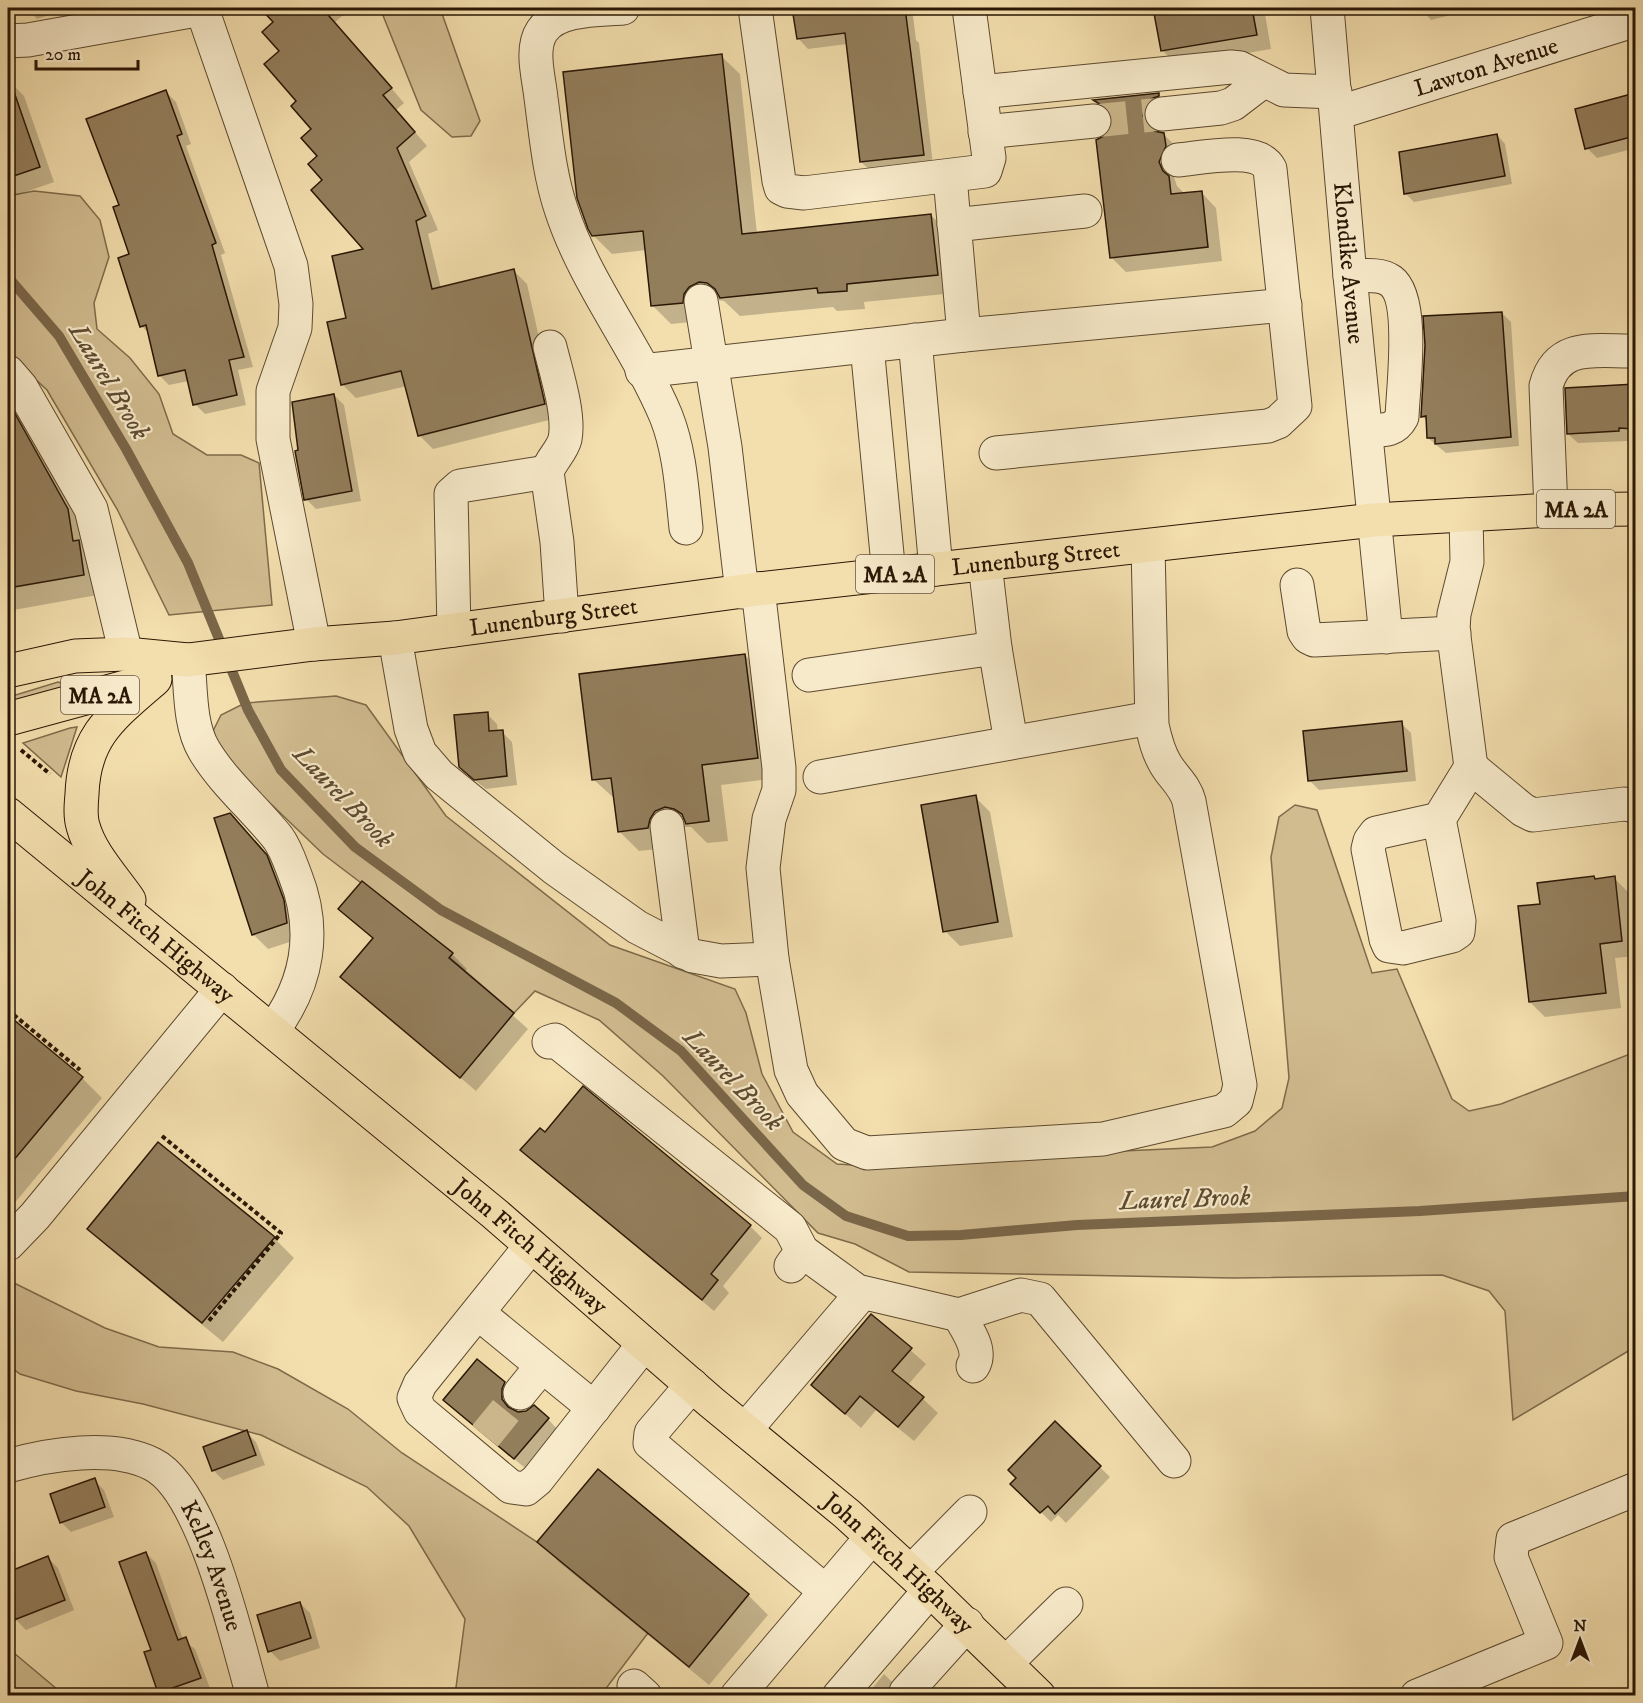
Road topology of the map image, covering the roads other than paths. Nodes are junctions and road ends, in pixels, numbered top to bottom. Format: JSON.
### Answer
{"nodes":[{"id":1,"x":202,"y":8,"type":"edge"},
{"id":2,"x":623,"y":8,"type":"edge"},
{"id":3,"x":755,"y":8,"type":"edge"},
{"id":4,"x":969,"y":8,"type":"edge"},
{"id":5,"x":1327,"y":8,"type":"edge"},
{"id":6,"x":1635,"y":20,"type":"edge"},
{"id":7,"x":8,"y":41,"type":"edge"},
{"id":8,"x":1263,"y":81,"type":"junction"},
{"id":9,"x":980,"y":92,"type":"junction"},
{"id":10,"x":1336,"y":102,"type":"junction"},
{"id":11,"x":1162,"y":114,"type":"tunnel mouth"},
{"id":12,"x":1094,"y":121,"type":"tunnel mouth"},
{"id":13,"x":985,"y":132,"type":"junction"},
{"id":14,"x":1178,"y":160,"type":"dead end"},
{"id":15,"x":950,"y":177,"type":"junction"},
{"id":16,"x":1085,"y":211,"type":"dead end"},
{"id":17,"x":954,"y":225,"type":"junction"},
{"id":18,"x":1350,"y":276,"type":"junction"},
{"id":19,"x":701,"y":301,"type":"dead end"},
{"id":20,"x":1285,"y":305,"type":"junction"},
{"id":21,"x":964,"y":334,"type":"junction"},
{"id":22,"x":915,"y":340,"type":"junction"},
{"id":23,"x":867,"y":346,"type":"junction"},
{"id":24,"x":550,"y":347,"type":"dead end"},
{"id":25,"x":1635,"y":351,"type":"edge"},
{"id":26,"x":710,"y":364,"type":"junction"},
{"id":27,"x":642,"y":371,"type":"junction"},
{"id":28,"x":8,"y":372,"type":"edge"},
{"id":29,"x":1366,"y":430,"type":"junction"},
{"id":30,"x":996,"y":453,"type":"dead end"},
{"id":31,"x":547,"y":472,"type":"junction"},
{"id":32,"x":1635,"y":509,"type":"edge"},
{"id":33,"x":1551,"y":510,"type":"junction"},
{"id":34,"x":1466,"y":515,"type":"junction"},
{"id":35,"x":1374,"y":520,"type":"junction"},
{"id":36,"x":686,"y":528,"type":"dead end"},
{"id":37,"x":1148,"y":546,"type":"junction"},
{"id":38,"x":985,"y":564,"type":"junction"},
{"id":39,"x":936,"y":569,"type":"junction"},
{"id":40,"x":889,"y":575,"type":"junction"},
{"id":41,"x":1297,"y":585,"type":"dead end"},
{"id":42,"x":750,"y":591,"type":"junction"},
{"id":43,"x":562,"y":616,"type":"junction"},
{"id":44,"x":454,"y":630,"type":"junction"},
{"id":45,"x":1454,"y":633,"type":"junction"},
{"id":46,"x":1386,"y":637,"type":"junction"},
{"id":47,"x":395,"y":638,"type":"junction"},
{"id":48,"x":314,"y":644,"type":"junction"},
{"id":49,"x":995,"y":648,"type":"junction"},
{"id":50,"x":126,"y":654,"type":"junction"},
{"id":51,"x":188,"y":660,"type":"junction"},
{"id":52,"x":8,"y":671,"type":"edge"},
{"id":53,"x":809,"y":675,"type":"dead end"},
{"id":54,"x":155,"y":679,"type":"junction"},
{"id":55,"x":1151,"y":718,"type":"junction"},
{"id":56,"x":12,"y":733,"type":"edge"},
{"id":57,"x":1011,"y":742,"type":"junction"},
{"id":58,"x":1472,"y":767,"type":"junction"},
{"id":59,"x":820,"y":777,"type":"dead end"},
{"id":60,"x":1635,"y":806,"type":"edge"},
{"id":61,"x":8,"y":814,"type":"edge"},
{"id":62,"x":1439,"y":819,"type":"dead end"},
{"id":63,"x":667,"y":826,"type":"dead end"},
{"id":64,"x":147,"y":927,"type":"junction"},
{"id":65,"x":683,"y":952,"type":"junction"},
{"id":66,"x":772,"y":959,"type":"junction"},
{"id":67,"x":222,"y":989,"type":"junction"},
{"id":68,"x":273,"y":1030,"type":"junction"},
{"id":69,"x":549,"y":1042,"type":"dead end"},
{"id":70,"x":8,"y":1244,"type":"edge"},
{"id":71,"x":531,"y":1246,"type":"junction"},
{"id":72,"x":862,"y":1293,"type":"junction"},
{"id":73,"x":478,"y":1312,"type":"junction"},
{"id":74,"x":959,"y":1315,"type":"junction"},
{"id":75,"x":644,"y":1344,"type":"junction"},
{"id":76,"x":542,"y":1366,"type":"junction"},
{"id":77,"x":973,"y":1366,"type":"dead end"},
{"id":78,"x":692,"y":1385,"type":"junction"},
{"id":79,"x":520,"y":1394,"type":"tunnel mouth"},
{"id":80,"x":594,"y":1408,"type":"junction"},
{"id":81,"x":746,"y":1430,"type":"junction"},
{"id":82,"x":1174,"y":1461,"type":"dead end"},
{"id":83,"x":8,"y":1466,"type":"edge"},
{"id":84,"x":1635,"y":1489,"type":"edge"},
{"id":85,"x":970,"y":1512,"type":"dead end"},
{"id":86,"x":872,"y":1537,"type":"junction"},
{"id":87,"x":921,"y":1581,"type":"junction"},
{"id":88,"x":825,"y":1591,"type":"junction"},
{"id":89,"x":1066,"y":1605,"type":"dead end"},
{"id":90,"x":967,"y":1624,"type":"junction"},
{"id":91,"x":1006,"y":1663,"type":"junction"},
{"id":92,"x":1462,"y":1687,"type":"edge"},
{"id":93,"x":906,"y":1692,"type":"dead end"},
{"id":94,"x":253,"y":1695,"type":"edge"},
{"id":95,"x":737,"y":1695,"type":"edge"},
{"id":96,"x":838,"y":1695,"type":"edge"},
{"id":97,"x":1038,"y":1695,"type":"edge"},
{"id":98,"x":1417,"y":1695,"type":"edge"}],
"edges":[{"from":1,"to":7,"type":"street"},
{"from":1,"to":48,"type":"street"},
{"from":2,"to":27,"type":"street"},
{"from":3,"to":15,"type":"street"},
{"from":4,"to":9,"type":"street"},
{"from":5,"to":10,"type":"street","name":"Klondike Avenue"},
{"from":6,"to":10,"type":"street","name":"Lawton Avenue"},
{"from":8,"to":9,"type":"street","name":"Lawton Avenue"},
{"from":8,"to":10,"type":"street","name":"Lawton Avenue"},
{"from":8,"to":11,"type":"street"},
{"from":9,"to":13,"type":"street"},
{"from":10,"to":18,"type":"street","name":"Klondike Avenue"},
{"from":12,"to":13,"type":"street"},
{"from":13,"to":15,"type":"street"},
{"from":14,"to":20,"type":"street"},
{"from":15,"to":17,"type":"street"},
{"from":16,"to":17,"type":"street"},
{"from":17,"to":21,"type":"street"},
{"from":18,"to":29,"type":"street","name":"Klondike Avenue"},
{"from":18,"to":29,"type":"street"},
{"from":19,"to":26,"type":"street"},
{"from":20,"to":21,"type":"street"},
{"from":20,"to":30,"type":"street"},
{"from":21,"to":22,"type":"street"},
{"from":22,"to":23,"type":"street"},
{"from":22,"to":39,"type":"street"},
{"from":23,"to":26,"type":"street"},
{"from":23,"to":40,"type":"street"},
{"from":24,"to":31,"type":"street"},
{"from":25,"to":33,"type":"street"},
{"from":26,"to":27,"type":"street"},
{"from":26,"to":42,"type":"street"},
{"from":27,"to":36,"type":"street"},
{"from":28,"to":50,"type":"street"},
{"from":29,"to":35,"type":"street","name":"Klondike Avenue"},
{"from":31,"to":43,"type":"street"},
{"from":31,"to":44,"type":"street"},
{"from":32,"to":33,"type":"main road","name":"Lunenburg Street","number":"MA 2A"},
{"from":33,"to":34,"type":"main road","name":"Lunenburg Street","number":"MA 2A"},
{"from":34,"to":35,"type":"main road","name":"Lunenburg Street","number":"MA 2A"},
{"from":34,"to":45,"type":"street"},
{"from":35,"to":37,"type":"main road","name":"Lunenburg Street","number":"MA 2A"},
{"from":35,"to":46,"type":"street","name":"Klondike Avenue"},
{"from":37,"to":38,"type":"main road","name":"Lunenburg Street","number":"MA 2A"},
{"from":37,"to":55,"type":"street"},
{"from":38,"to":39,"type":"main road","name":"Lunenburg Street","number":"MA 2A"},
{"from":38,"to":49,"type":"street"},
{"from":39,"to":40,"type":"main road","name":"Lunenburg Street","number":"MA 2A"},
{"from":40,"to":42,"type":"main road","name":"Lunenburg Street","number":"MA 2A"},
{"from":41,"to":46,"type":"street"},
{"from":42,"to":43,"type":"main road","name":"Lunenburg Street","number":"MA 2A"},
{"from":42,"to":66,"type":"street"},
{"from":43,"to":44,"type":"main road","name":"Lunenburg Street","number":"MA 2A"},
{"from":44,"to":47,"type":"main road","name":"Lunenburg Street","number":"MA 2A"},
{"from":45,"to":46,"type":"street"},
{"from":45,"to":58,"type":"street"},
{"from":47,"to":48,"type":"main road","name":"Lunenburg Street","number":"MA 2A"},
{"from":47,"to":65,"type":"street"},
{"from":48,"to":51,"type":"main road","name":"Lunenburg Street","number":"MA 2A"},
{"from":49,"to":53,"type":"street"},
{"from":49,"to":57,"type":"street"},
{"from":50,"to":51,"type":"main road","name":"Lunenburg Street","number":"MA 2A"},
{"from":50,"to":52,"type":"main road","name":"Lunenburg Street","number":"MA 2A"},
{"from":51,"to":54,"type":"main road","name":"Lunenburg Street","number":"MA 2A"},
{"from":51,"to":68,"type":"street"},
{"from":54,"to":56,"type":"main road","name":"Lunenburg Street","number":"MA 2A"},
{"from":54,"to":64,"type":"main road"},
{"from":55,"to":57,"type":"street"},
{"from":55,"to":66,"type":"street"},
{"from":57,"to":59,"type":"street"},
{"from":58,"to":60,"type":"street"},
{"from":58,"to":62,"type":"street"},
{"from":61,"to":64,"type":"main road","name":"John Fitch Highway"},
{"from":63,"to":65,"type":"street"},
{"from":64,"to":67,"type":"main road","name":"John Fitch Highway"},
{"from":65,"to":66,"type":"street"},
{"from":67,"to":68,"type":"main road","name":"John Fitch Highway"},
{"from":67,"to":70,"type":"street"},
{"from":68,"to":71,"type":"main road","name":"John Fitch Highway"},
{"from":69,"to":72,"type":"street"},
{"from":71,"to":73,"type":"street"},
{"from":71,"to":75,"type":"main road","name":"John Fitch Highway"},
{"from":72,"to":74,"type":"street"},
{"from":72,"to":81,"type":"street"},
{"from":73,"to":76,"type":"street"},
{"from":73,"to":80,"type":"street"},
{"from":74,"to":77,"type":"street"},
{"from":74,"to":82,"type":"street"},
{"from":75,"to":78,"type":"main road","name":"John Fitch Highway"},
{"from":75,"to":80,"type":"street"},
{"from":76,"to":79,"type":"street"},
{"from":76,"to":80,"type":"street"},
{"from":78,"to":81,"type":"main road","name":"John Fitch Highway"},
{"from":78,"to":88,"type":"street"},
{"from":81,"to":86,"type":"main road","name":"John Fitch Highway"},
{"from":83,"to":94,"type":"street","name":"Kelley Avenue"},
{"from":84,"to":92,"type":"street"},
{"from":85,"to":87,"type":"street"},
{"from":86,"to":87,"type":"main road","name":"John Fitch Highway"},
{"from":86,"to":88,"type":"street"},
{"from":87,"to":90,"type":"main road","name":"John Fitch Highway"},
{"from":87,"to":96,"type":"street"},
{"from":88,"to":95,"type":"street"},
{"from":89,"to":91,"type":"street"},
{"from":90,"to":91,"type":"main road","name":"John Fitch Highway"},
{"from":90,"to":93,"type":"street"},
{"from":91,"to":97,"type":"main road","name":"John Fitch Highway"},
{"from":92,"to":98,"type":"street"}]}
